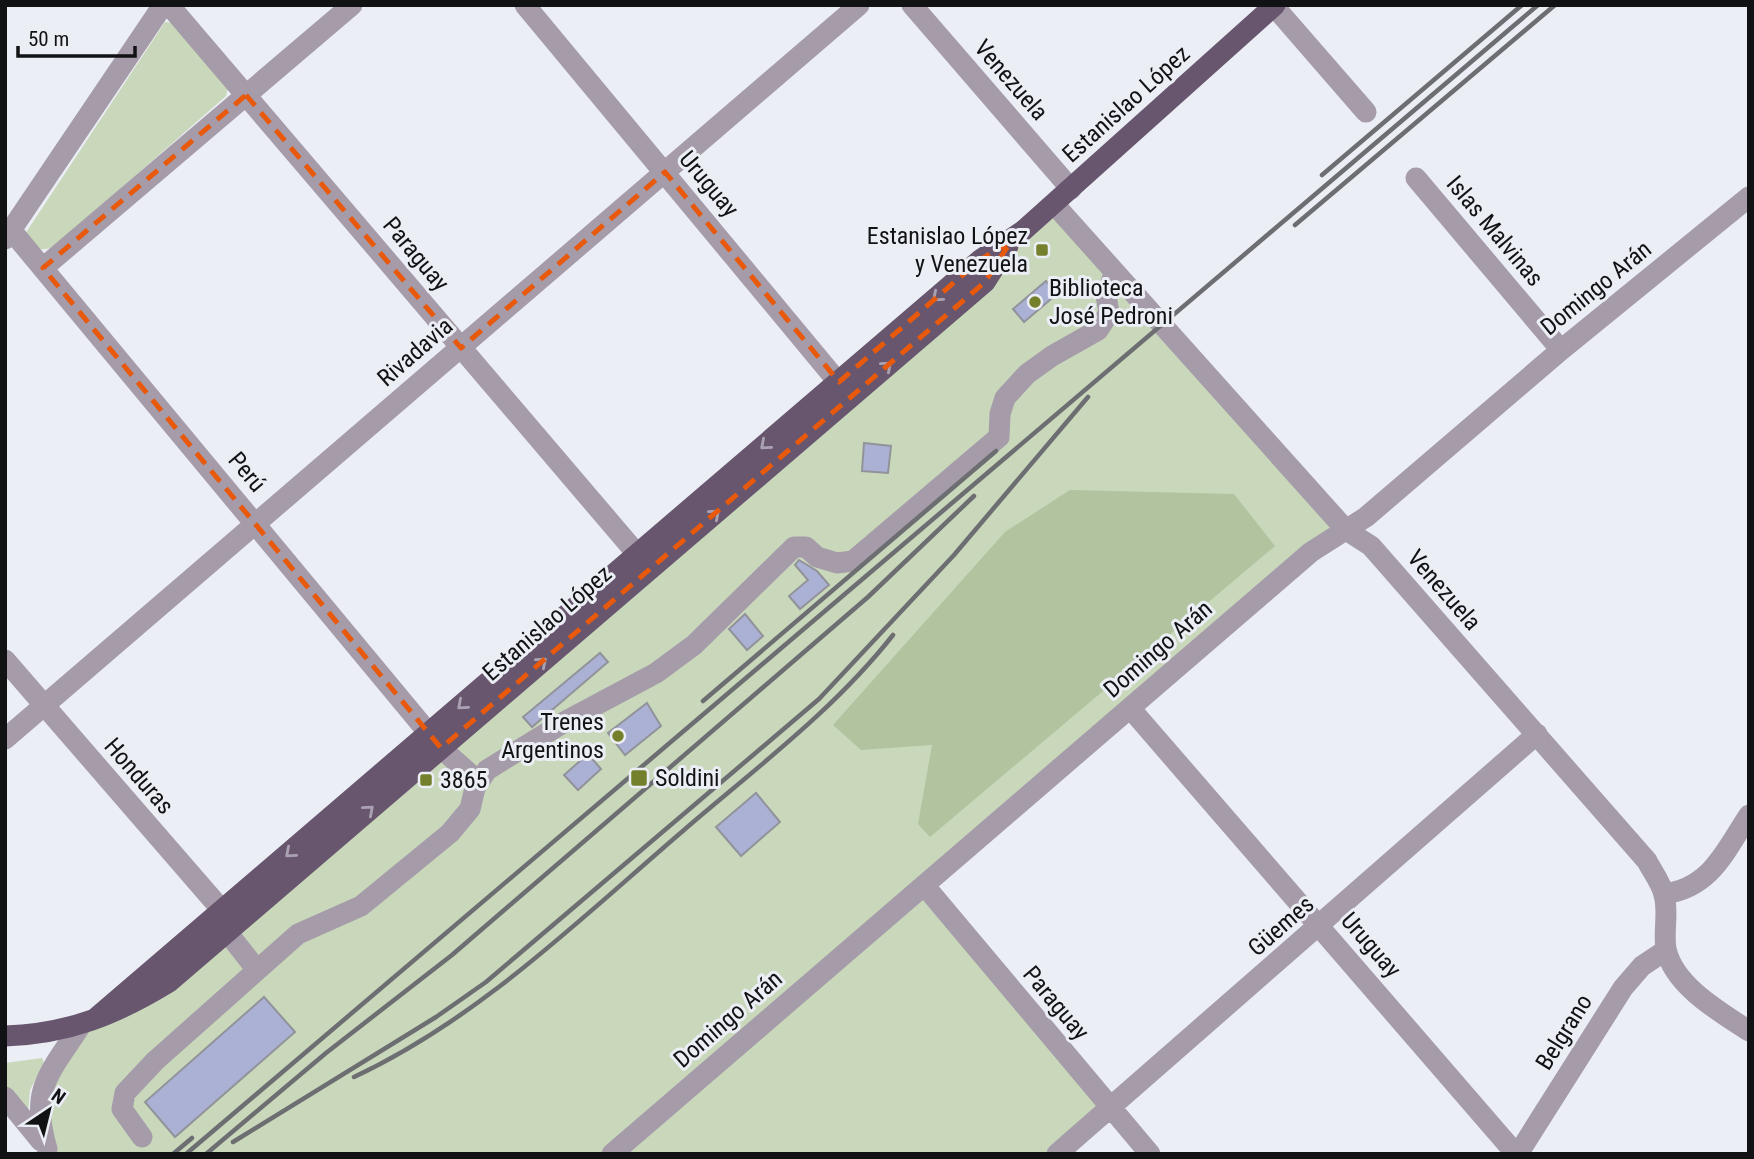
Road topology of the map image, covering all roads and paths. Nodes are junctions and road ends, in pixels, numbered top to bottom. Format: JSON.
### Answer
{"nodes":[{"id":1,"x":163,"y":5,"type":"edge"},
{"id":2,"x":169,"y":5,"type":"edge"},
{"id":3,"x":352,"y":5,"type":"edge"},
{"id":4,"x":525,"y":5,"type":"edge"},
{"id":5,"x":859,"y":5,"type":"edge"},
{"id":6,"x":912,"y":5,"type":"edge"},
{"id":7,"x":1274,"y":6,"type":"edge"},
{"id":8,"x":246,"y":95,"type":"junction"},
{"id":9,"x":1366,"y":112,"type":"dead end"},
{"id":10,"x":665,"y":172,"type":"junction"},
{"id":11,"x":1416,"y":178,"type":"dead end"},
{"id":12,"x":1071,"y":189,"type":"junction"},
{"id":13,"x":1749,"y":197,"type":"edge"},
{"id":14,"x":1054,"y":204,"type":"junction"},
{"id":15,"x":8,"y":234,"type":"edge"},
{"id":16,"x":43,"y":268,"type":"junction"},
{"id":17,"x":1115,"y":272,"type":"junction"},
{"id":18,"x":461,"y":348,"type":"junction"},
{"id":19,"x":1561,"y":350,"type":"junction"},
{"id":20,"x":845,"y":389,"type":"junction"},
{"id":21,"x":256,"y":524,"type":"junction"},
{"id":22,"x":1346,"y":530,"type":"junction"},
{"id":23,"x":644,"y":562,"type":"junction"},
{"id":24,"x":5,"y":660,"type":"edge"},
{"id":25,"x":43,"y":706,"type":"junction"},
{"id":26,"x":1130,"y":708,"type":"junction"},
{"id":27,"x":1537,"y":734,"type":"junction"},
{"id":28,"x":5,"y":739,"type":"edge"},
{"id":29,"x":435,"y":741,"type":"junction"},
{"id":30,"x":479,"y":782,"type":"junction"},
{"id":31,"x":1749,"y":815,"type":"edge"},
{"id":32,"x":924,"y":885,"type":"junction"},
{"id":33,"x":1664,"y":894,"type":"junction"},
{"id":34,"x":228,"y":923,"type":"junction"},
{"id":35,"x":1320,"y":927,"type":"junction"},
{"id":36,"x":1666,"y":950,"type":"junction"},
{"id":37,"x":257,"y":970,"type":"junction"},
{"id":38,"x":88,"y":1022,"type":"junction"},
{"id":39,"x":1749,"y":1031,"type":"edge"},
{"id":40,"x":5,"y":1036,"type":"edge"},
{"id":41,"x":5,"y":1097,"type":"edge"},
{"id":42,"x":1110,"y":1109,"type":"junction"},
{"id":43,"x":142,"y":1137,"type":"dead end"},
{"id":44,"x":49,"y":1151,"type":"edge"},
{"id":45,"x":612,"y":1154,"type":"edge"},
{"id":46,"x":1057,"y":1154,"type":"edge"},
{"id":47,"x":1150,"y":1154,"type":"edge"},
{"id":48,"x":1517,"y":1154,"type":"edge"}],
"edges":[{"from":1,"to":15,"type":"street"},
{"from":2,"to":8,"type":"street","name":"Paraguay"},
{"from":3,"to":8,"type":"street"},
{"from":4,"to":10,"type":"street","name":"Uruguay"},
{"from":5,"to":10,"type":"street","name":"Rivadavia"},
{"from":6,"to":12,"type":"street","name":"Venezuela"},
{"from":7,"to":9,"type":"street"},
{"from":7,"to":12,"type":"main road","name":"Estanislao López"},
{"from":8,"to":16,"type":"street"},
{"from":8,"to":18,"type":"street","name":"Paraguay"},
{"from":10,"to":18,"type":"street","name":"Rivadavia"},
{"from":10,"to":20,"type":"street","name":"Uruguay"},
{"from":11,"to":19,"type":"street","name":"Islas Malvinas"},
{"from":12,"to":14,"type":"main road","name":"Estanislao López"},
{"from":13,"to":19,"type":"street","name":"Domingo Arán"},
{"from":14,"to":17,"type":"street","name":"Venezuela"},
{"from":14,"to":20,"type":"main road","name":"Estanislao López"},
{"from":15,"to":16,"type":"street","name":"Perú"},
{"from":16,"to":21,"type":"street","name":"Perú"},
{"from":17,"to":22,"type":"street","name":"Venezuela"},
{"from":17,"to":30,"type":"street"},
{"from":18,"to":21,"type":"street","name":"Rivadavia"},
{"from":18,"to":23,"type":"street","name":"Paraguay"},
{"from":19,"to":22,"type":"street","name":"Domingo Arán"},
{"from":20,"to":23,"type":"main road","name":"Estanislao López"},
{"from":21,"to":25,"type":"street","name":"Rivadavia"},
{"from":21,"to":29,"type":"street","name":"Perú"},
{"from":22,"to":26,"type":"street","name":"Domingo Arán"},
{"from":22,"to":27,"type":"street","name":"Venezuela"},
{"from":23,"to":29,"type":"main road","name":"Estanislao López"},
{"from":24,"to":25,"type":"street","name":"Honduras"},
{"from":25,"to":28,"type":"street","name":"Rivadavia"},
{"from":25,"to":34,"type":"street","name":"Honduras"},
{"from":26,"to":32,"type":"street","name":"Domingo Arán"},
{"from":26,"to":35,"type":"street","name":"Uruguay"},
{"from":27,"to":33,"type":"street","name":"Venezuela"},
{"from":27,"to":35,"type":"street","name":"Güemes"},
{"from":29,"to":30,"type":"street","name":"Perú"},
{"from":29,"to":34,"type":"main road","name":"Estanislao López"},
{"from":30,"to":37,"type":"street"},
{"from":31,"to":33,"type":"street"},
{"from":32,"to":42,"type":"street","name":"Paraguay"},
{"from":32,"to":45,"type":"street","name":"Domingo Arán"},
{"from":33,"to":36,"type":"street","name":"Venezuela"},
{"from":34,"to":37,"type":"street","name":"Honduras"},
{"from":34,"to":38,"type":"main road","name":"Estanislao López"},
{"from":35,"to":42,"type":"street","name":"Güemes"},
{"from":35,"to":48,"type":"street","name":"Uruguay"},
{"from":36,"to":39,"type":"street"},
{"from":36,"to":48,"type":"street","name":"Belgrano"},
{"from":37,"to":43,"type":"street"},
{"from":38,"to":40,"type":"main road","name":"Estanislao López"},
{"from":38,"to":44,"type":"street"},
{"from":41,"to":44,"type":"street"},
{"from":42,"to":46,"type":"street","name":"Güemes"},
{"from":42,"to":47,"type":"street","name":"Paraguay"}]}
